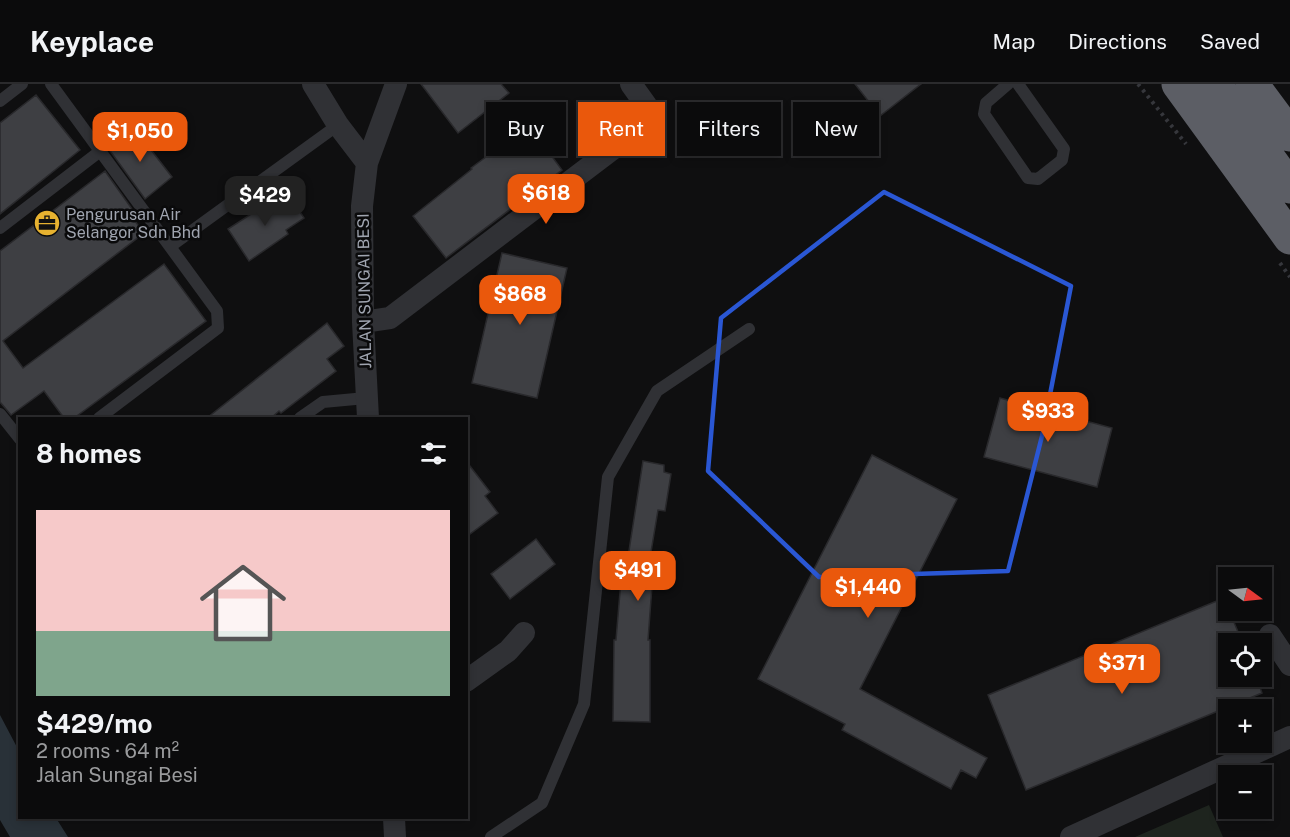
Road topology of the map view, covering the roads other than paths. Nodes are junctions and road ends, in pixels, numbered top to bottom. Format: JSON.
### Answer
{"nodes":[{"id":1,"x":22,"y":84,"type":"edge"},
{"id":2,"x":51,"y":84,"type":"edge"},
{"id":3,"x":313,"y":84,"type":"edge"},
{"id":4,"x":396,"y":84,"type":"edge"},
{"id":5,"x":631,"y":84,"type":"edge"},
{"id":6,"x":1008,"y":84,"type":"edge"},
{"id":7,"x":1018,"y":84,"type":"edge"},
{"id":8,"x":1178,"y":84,"type":"edge"},
{"id":9,"x":1215,"y":84,"type":"edge"},
{"id":10,"x":1252,"y":84,"type":"edge"},
{"id":11,"x":0,"y":102,"type":"edge"},
{"id":12,"x":338,"y":124,"type":"junction"},
{"id":13,"x":1290,"y":135,"type":"edge"},
{"id":14,"x":99,"y":152,"type":"junction"},
{"id":15,"x":367,"y":163,"type":"junction"},
{"id":16,"x":1290,"y":187,"type":"edge"},
{"id":17,"x":0,"y":228,"type":"edge"},
{"id":18,"x":1290,"y":238,"type":"edge"},
{"id":19,"x":171,"y":246,"type":"junction"},
{"id":20,"x":363,"y":322,"type":"junction"},
{"id":21,"x":749,"y":329,"type":"dead end"},
{"id":22,"x":367,"y":408,"type":"edge"},
{"id":23,"x":0,"y":414,"type":"edge"},
{"id":24,"x":100,"y":417,"type":"edge"},
{"id":25,"x":301,"y":417,"type":"edge"},
{"id":26,"x":18,"y":436,"type":"edge"},
{"id":27,"x":524,"y":633,"type":"dead end"},
{"id":28,"x":1272,"y":638,"type":"edge"},
{"id":29,"x":1290,"y":665,"type":"edge"},
{"id":30,"x":468,"y":680,"type":"edge"},
{"id":31,"x":1290,"y":737,"type":"edge"},
{"id":32,"x":394,"y":819,"type":"edge"},
{"id":33,"x":395,"y":837,"type":"edge"},
{"id":34,"x":491,"y":837,"type":"edge"},
{"id":35,"x":1071,"y":837,"type":"edge"}],
"edges":[{"from":1,"to":11,"type":"lane"},
{"from":2,"to":14,"type":"lane"},
{"from":3,"to":12,"type":"street"},
{"from":4,"to":15,"type":"street","name":"JALAN SUNGAI BESI"},
{"from":5,"to":20,"type":"street"},
{"from":6,"to":7,"type":"lane"},
{"from":8,"to":18,"type":"highway"},
{"from":9,"to":16,"type":"highway"},
{"from":10,"to":13,"type":"highway"},
{"from":12,"to":15,"type":"street"},
{"from":12,"to":19,"type":"lane"},
{"from":14,"to":17,"type":"lane"},
{"from":14,"to":19,"type":"lane"},
{"from":15,"to":20,"type":"street","name":"JALAN SUNGAI BESI"},
{"from":19,"to":24,"type":"lane"},
{"from":20,"to":22,"type":"street","name":"JALAN SUNGAI BESI"},
{"from":21,"to":34,"type":"lane"},
{"from":22,"to":25,"type":"lane"},
{"from":23,"to":26,"type":"lane"},
{"from":27,"to":30,"type":"street"},
{"from":28,"to":29,"type":"street"},
{"from":31,"to":35,"type":"street"},
{"from":32,"to":33,"type":"street"}]}
